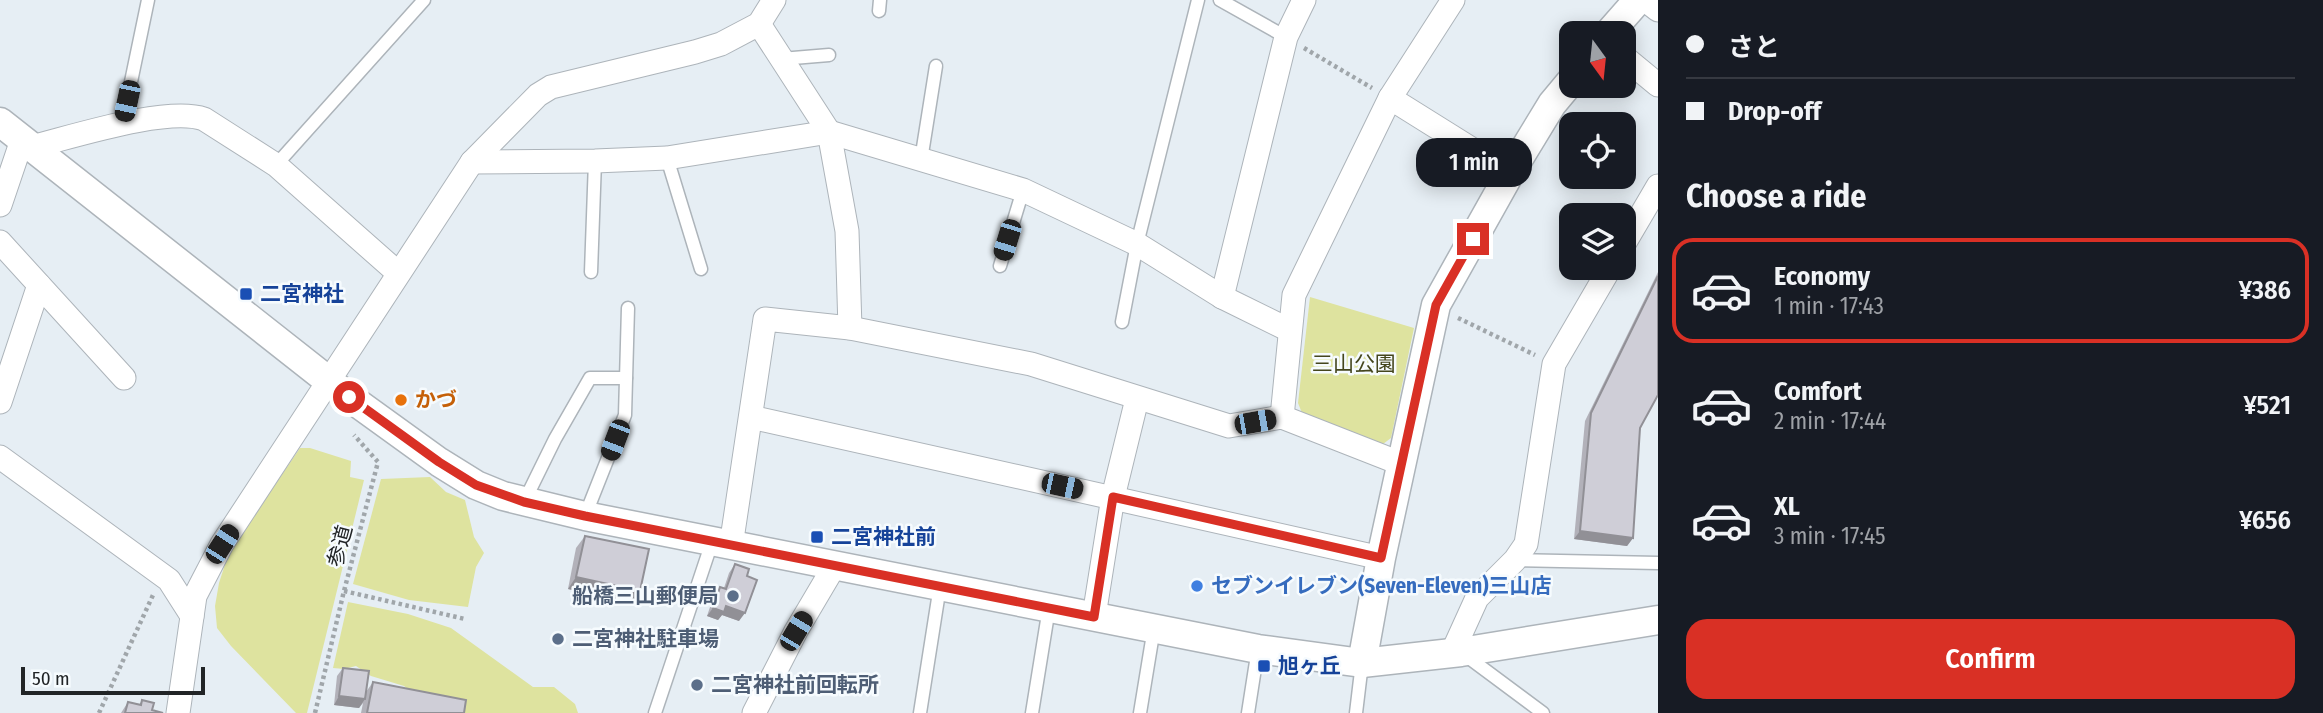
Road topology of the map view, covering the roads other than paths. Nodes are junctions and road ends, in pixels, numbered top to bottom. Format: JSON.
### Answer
{"nodes":[{"id":1,"x":148,"y":0,"type":"edge"},
{"id":2,"x":424,"y":0,"type":"edge"},
{"id":3,"x":774,"y":0,"type":"edge"},
{"id":4,"x":1198,"y":0,"type":"edge"},
{"id":5,"x":1220,"y":0,"type":"edge"},
{"id":6,"x":1304,"y":0,"type":"edge"},
{"id":7,"x":1453,"y":0,"type":"edge"},
{"id":8,"x":1638,"y":0,"type":"edge"},
{"id":9,"x":1645,"y":0,"type":"edge"},
{"id":10,"x":1658,"y":10,"type":"edge"},
{"id":11,"x":1620,"y":21,"type":"edge"},
{"id":12,"x":759,"y":24,"type":"junction"},
{"id":13,"x":1286,"y":37,"type":"junction"},
{"id":14,"x":829,"y":55,"type":"dead end"},
{"id":15,"x":780,"y":59,"type":"junction"},
{"id":16,"x":936,"y":66,"type":"dead end"},
{"id":17,"x":1636,"y":67,"type":"edge"},
{"id":18,"x":1658,"y":85,"type":"edge"},
{"id":19,"x":1559,"y":96,"type":"edge"},
{"id":20,"x":1390,"y":98,"type":"junction"},
{"id":21,"x":0,"y":122,"type":"edge"},
{"id":22,"x":122,"y":125,"type":"junction"},
{"id":23,"x":829,"y":132,"type":"junction"},
{"id":24,"x":27,"y":144,"type":"junction"},
{"id":25,"x":667,"y":158,"type":"junction"},
{"id":26,"x":921,"y":160,"type":"junction"},
{"id":27,"x":595,"y":161,"type":"junction"},
{"id":28,"x":472,"y":162,"type":"junction"},
{"id":29,"x":276,"y":165,"type":"junction"},
{"id":30,"x":1510,"y":173,"type":"junction"},
{"id":31,"x":1658,"y":186,"type":"edge"},
{"id":32,"x":1023,"y":190,"type":"junction"},
{"id":33,"x":0,"y":205,"type":"edge"},
{"id":34,"x":1636,"y":224,"type":"edge"},
{"id":35,"x":0,"y":242,"type":"edge"},
{"id":36,"x":1137,"y":244,"type":"junction"},
{"id":37,"x":1000,"y":266,"type":"dead end"},
{"id":38,"x":701,"y":269,"type":"dead end"},
{"id":39,"x":591,"y":272,"type":"dead end"},
{"id":40,"x":398,"y":273,"type":"junction"},
{"id":41,"x":1603,"y":280,"type":"edge"},
{"id":42,"x":40,"y":285,"type":"junction"},
{"id":43,"x":1222,"y":297,"type":"junction"},
{"id":44,"x":628,"y":308,"type":"dead end"},
{"id":45,"x":1122,"y":322,"type":"dead end"},
{"id":46,"x":850,"y":328,"type":"junction"},
{"id":47,"x":1289,"y":330,"type":"junction"},
{"id":48,"x":626,"y":378,"type":"junction"},
{"id":49,"x":124,"y":379,"type":"dead end"},
{"id":50,"x":339,"y":389,"type":"junction"},
{"id":51,"x":1137,"y":399,"type":"junction"},
{"id":52,"x":0,"y":402,"type":"edge"},
{"id":53,"x":751,"y":417,"type":"junction"},
{"id":54,"x":1282,"y":417,"type":"junction"},
{"id":55,"x":0,"y":457,"type":"edge"},
{"id":56,"x":1402,"y":464,"type":"junction"},
{"id":57,"x":1113,"y":497,"type":"junction"},
{"id":58,"x":524,"y":502,"type":"junction"},
{"id":59,"x":585,"y":516,"type":"junction"},
{"id":60,"x":722,"y":544,"type":"junction"},
{"id":61,"x":1381,"y":558,"type":"junction"},
{"id":62,"x":1515,"y":560,"type":"junction"},
{"id":63,"x":1658,"y":563,"type":"edge"},
{"id":64,"x":835,"y":565,"type":"junction"},
{"id":65,"x":210,"y":566,"type":"junction"},
{"id":66,"x":165,"y":577,"type":"junction"},
{"id":67,"x":940,"y":586,"type":"junction"},
{"id":68,"x":1049,"y":608,"type":"junction"},
{"id":69,"x":192,"y":616,"type":"junction"},
{"id":70,"x":1094,"y":617,"type":"junction"},
{"id":71,"x":1658,"y":620,"type":"edge"},
{"id":72,"x":1154,"y":628,"type":"junction"},
{"id":73,"x":1258,"y":649,"type":"junction"},
{"id":74,"x":1457,"y":653,"type":"junction"},
{"id":75,"x":1362,"y":663,"type":"junction"},
{"id":76,"x":178,"y":713,"type":"edge"},
{"id":77,"x":655,"y":713,"type":"edge"},
{"id":78,"x":754,"y":713,"type":"edge"},
{"id":79,"x":920,"y":713,"type":"edge"},
{"id":80,"x":1032,"y":713,"type":"edge"},
{"id":81,"x":1140,"y":713,"type":"edge"},
{"id":82,"x":1248,"y":713,"type":"edge"},
{"id":83,"x":1356,"y":713,"type":"edge"},
{"id":84,"x":1543,"y":713,"type":"edge"}],
"edges":[{"from":1,"to":22,"type":"lane"},
{"from":2,"to":29,"type":"lane"},
{"from":3,"to":12,"type":"street"},
{"from":4,"to":36,"type":"lane"},
{"from":5,"to":13,"type":"lane"},
{"from":6,"to":13,"type":"street"},
{"from":7,"to":20,"type":"street"},
{"from":8,"to":11,"type":"street"},
{"from":9,"to":10,"type":"street"},
{"from":12,"to":15,"type":"street"},
{"from":12,"to":28,"type":"street"},
{"from":13,"to":43,"type":"street"},
{"from":14,"to":15,"type":"lane"},
{"from":15,"to":23,"type":"street"},
{"from":16,"to":26,"type":"lane"},
{"from":17,"to":18,"type":"street"},
{"from":19,"to":30,"type":"street"},
{"from":20,"to":30,"type":"street"},
{"from":20,"to":47,"type":"street"},
{"from":21,"to":24,"type":"street"},
{"from":22,"to":24,"type":"street"},
{"from":22,"to":29,"type":"street"},
{"from":23,"to":25,"type":"street"},
{"from":23,"to":26,"type":"street"},
{"from":23,"to":46,"type":"street"},
{"from":24,"to":33,"type":"street"},
{"from":24,"to":50,"type":"street"},
{"from":25,"to":27,"type":"street"},
{"from":25,"to":38,"type":"lane"},
{"from":26,"to":32,"type":"street"},
{"from":27,"to":28,"type":"street"},
{"from":27,"to":39,"type":"lane"},
{"from":28,"to":40,"type":"street"},
{"from":29,"to":40,"type":"street"},
{"from":30,"to":56,"type":"street"},
{"from":31,"to":34,"type":"street"},
{"from":32,"to":36,"type":"street"},
{"from":32,"to":37,"type":"lane"},
{"from":35,"to":42,"type":"street"},
{"from":36,"to":43,"type":"street"},
{"from":36,"to":45,"type":"lane"},
{"from":40,"to":50,"type":"street"},
{"from":41,"to":62,"type":"street"},
{"from":42,"to":49,"type":"street"},
{"from":42,"to":52,"type":"street"},
{"from":43,"to":47,"type":"street"},
{"from":44,"to":48,"type":"lane"},
{"from":46,"to":51,"type":"street"},
{"from":46,"to":53,"type":"street"},
{"from":47,"to":54,"type":"street"},
{"from":48,"to":58,"type":"lane"},
{"from":48,"to":59,"type":"lane"},
{"from":50,"to":58,"type":"street"},
{"from":50,"to":65,"type":"street"},
{"from":51,"to":54,"type":"street"},
{"from":51,"to":57,"type":"street"},
{"from":53,"to":57,"type":"street"},
{"from":53,"to":60,"type":"street"},
{"from":54,"to":56,"type":"street"},
{"from":55,"to":66,"type":"street"},
{"from":56,"to":61,"type":"street"},
{"from":57,"to":61,"type":"street"},
{"from":57,"to":70,"type":"street"},
{"from":58,"to":59,"type":"street"},
{"from":59,"to":60,"type":"street"},
{"from":60,"to":64,"type":"street"},
{"from":60,"to":77,"type":"lane"},
{"from":61,"to":75,"type":"street"},
{"from":62,"to":63,"type":"lane"},
{"from":62,"to":74,"type":"street"},
{"from":64,"to":67,"type":"street"},
{"from":64,"to":78,"type":"street"},
{"from":65,"to":66,"type":"street"},
{"from":65,"to":69,"type":"street"},
{"from":66,"to":69,"type":"street"},
{"from":67,"to":68,"type":"street"},
{"from":67,"to":79,"type":"lane"},
{"from":68,"to":70,"type":"street"},
{"from":68,"to":80,"type":"lane"},
{"from":69,"to":76,"type":"street"},
{"from":70,"to":72,"type":"street"},
{"from":71,"to":74,"type":"street"},
{"from":72,"to":73,"type":"street"},
{"from":72,"to":81,"type":"lane"},
{"from":73,"to":75,"type":"street"},
{"from":73,"to":82,"type":"lane"},
{"from":74,"to":75,"type":"street"},
{"from":74,"to":84,"type":"lane"},
{"from":75,"to":83,"type":"lane"}]}
